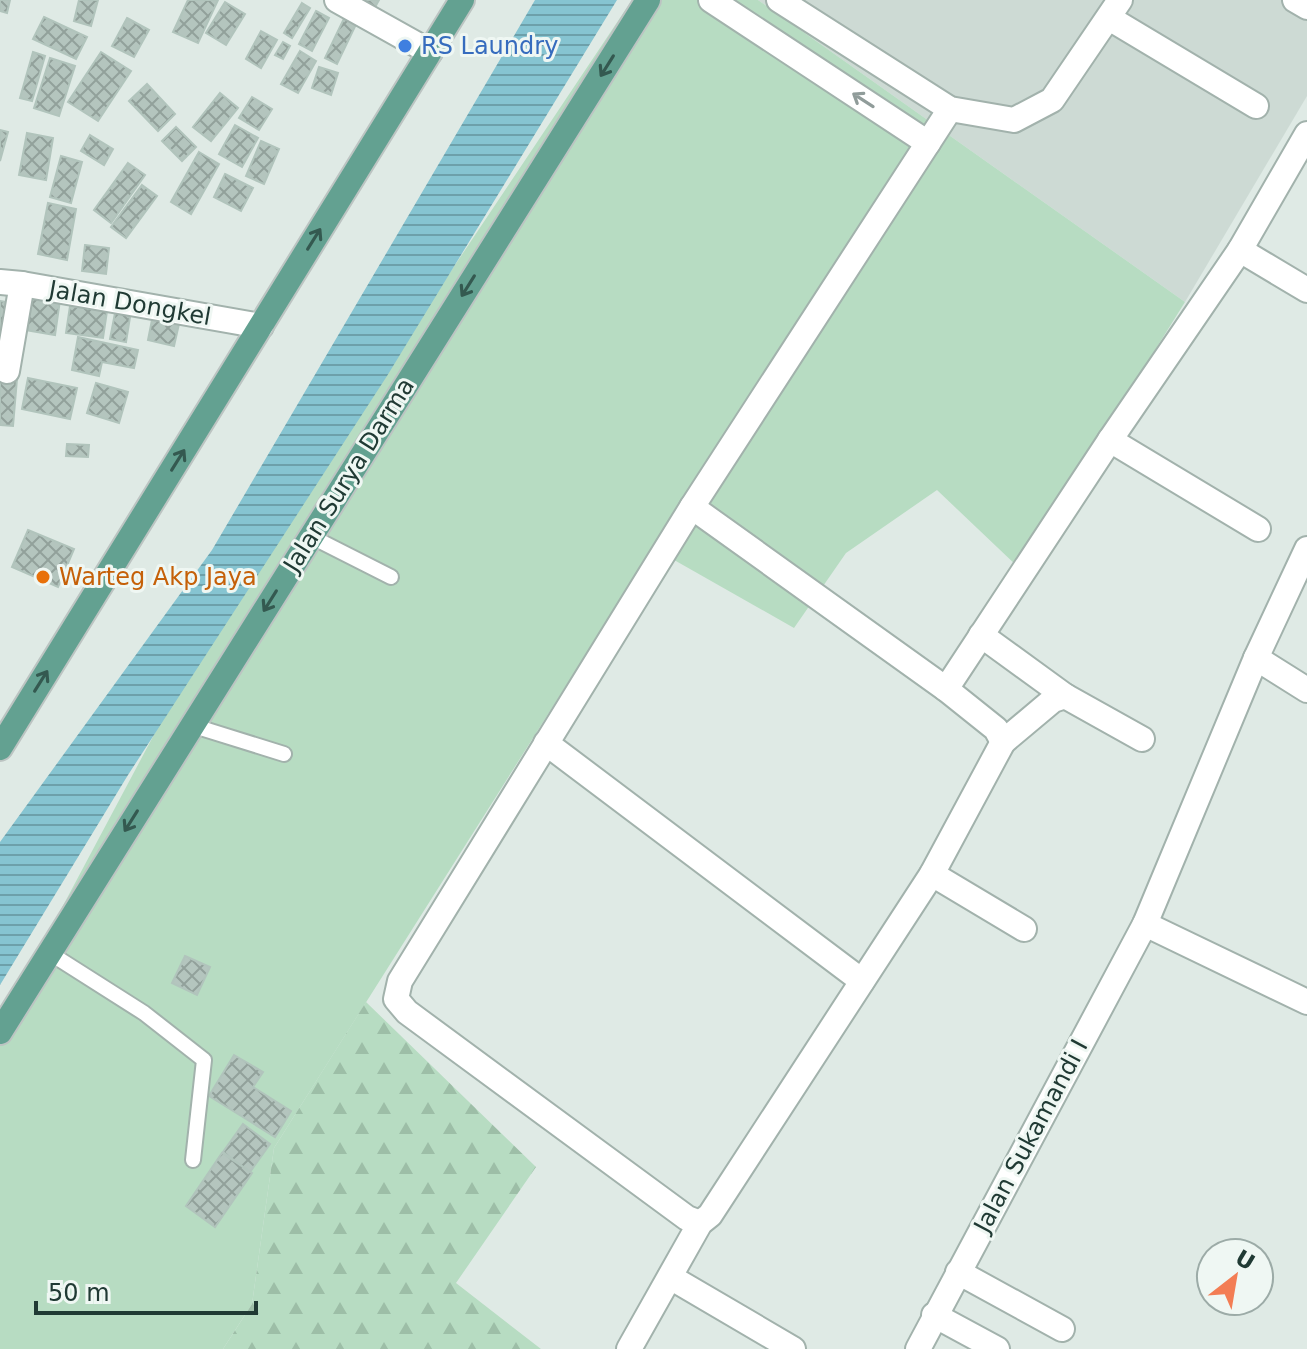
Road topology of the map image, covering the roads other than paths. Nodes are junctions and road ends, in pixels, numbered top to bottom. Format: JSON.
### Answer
{"nodes":[{"id":1,"x":337,"y":0,"type":"edge"},
{"id":2,"x":462,"y":0,"type":"edge"},
{"id":3,"x":648,"y":0,"type":"edge"},
{"id":4,"x":711,"y":0,"type":"edge"},
{"id":5,"x":779,"y":0,"type":"edge"},
{"id":6,"x":1295,"y":0,"type":"edge"},
{"id":7,"x":1307,"y":7,"type":"edge"},
{"id":8,"x":1115,"y":9,"type":"edge"},
{"id":9,"x":430,"y":52,"type":"junction"},
{"id":10,"x":1256,"y":106,"type":"dead end"},
{"id":11,"x":950,"y":109,"type":"junction"},
{"id":12,"x":1307,"y":134,"type":"edge"},
{"id":13,"x":928,"y":143,"type":"junction"},
{"id":14,"x":1240,"y":250,"type":"junction"},
{"id":15,"x":11,"y":283,"type":"edge"},
{"id":16,"x":1307,"y":290,"type":"edge"},
{"id":17,"x":261,"y":326,"type":"junction"},
{"id":18,"x":7,"y":371,"type":"dead end"},
{"id":19,"x":1110,"y":440,"type":"junction"},
{"id":20,"x":692,"y":507,"type":"junction"},
{"id":21,"x":1258,"y":529,"type":"dead end"},
{"id":22,"x":310,"y":536,"type":"junction"},
{"id":23,"x":1304,"y":564,"type":"edge"},
{"id":24,"x":391,"y":577,"type":"dead end"},
{"id":25,"x":981,"y":635,"type":"junction"},
{"id":26,"x":1256,"y":658,"type":"junction"},
{"id":27,"x":946,"y":689,"type":"junction"},
{"id":28,"x":1307,"y":690,"type":"edge"},
{"id":29,"x":1065,"y":696,"type":"junction"},
{"id":30,"x":191,"y":725,"type":"junction"},
{"id":31,"x":1142,"y":739,"type":"dead end"},
{"id":32,"x":1003,"y":742,"type":"junction"},
{"id":33,"x":546,"y":743,"type":"junction"},
{"id":34,"x":0,"y":748,"type":"edge"},
{"id":35,"x":284,"y":754,"type":"dead end"},
{"id":36,"x":932,"y":874,"type":"junction"},
{"id":37,"x":1145,"y":924,"type":"junction"},
{"id":38,"x":1024,"y":929,"type":"dead end"},
{"id":39,"x":48,"y":952,"type":"junction"},
{"id":40,"x":862,"y":981,"type":"junction"},
{"id":41,"x":1307,"y":1002,"type":"edge"},
{"id":42,"x":0,"y":1032,"type":"edge"},
{"id":43,"x":193,"y":1160,"type":"dead end"},
{"id":44,"x":700,"y":1223,"type":"junction"},
{"id":45,"x":958,"y":1272,"type":"junction"},
{"id":46,"x":670,"y":1277,"type":"junction"},
{"id":47,"x":934,"y":1315,"type":"junction"},
{"id":48,"x":1062,"y":1329,"type":"dead end"},
{"id":49,"x":629,"y":1349,"type":"edge"},
{"id":50,"x":793,"y":1349,"type":"edge"},
{"id":51,"x":918,"y":1349,"type":"edge"},
{"id":52,"x":997,"y":1349,"type":"edge"}],
"edges":[{"from":1,"to":9,"type":"street"},
{"from":2,"to":9,"type":"main road"},
{"from":3,"to":22,"type":"main road","name":"Jalan Surya Darma","one_way":true},
{"from":13,"to":4,"type":"street","one_way":true},
{"from":5,"to":11,"type":"street"},
{"from":6,"to":7,"type":"street"},
{"from":8,"to":10,"type":"street"},
{"from":8,"to":11,"type":"street"},
{"from":17,"to":9,"type":"main road","one_way":true},
{"from":11,"to":13,"type":"street"},
{"from":12,"to":14,"type":"street"},
{"from":13,"to":20,"type":"street"},
{"from":14,"to":16,"type":"street"},
{"from":14,"to":19,"type":"street"},
{"from":15,"to":17,"type":"street","name":"Jalan Dongkel"},
{"from":15,"to":18,"type":"street"},
{"from":34,"to":17,"type":"main road","one_way":true},
{"from":19,"to":21,"type":"street"},
{"from":19,"to":25,"type":"street"},
{"from":20,"to":27,"type":"street"},
{"from":20,"to":33,"type":"street"},
{"from":22,"to":24,"type":"lane"},
{"from":22,"to":30,"type":"main road","name":"Jalan Surya Darma","one_way":true},
{"from":23,"to":26,"type":"street","name":"Jalan Sukamandi I"},
{"from":25,"to":27,"type":"street"},
{"from":25,"to":29,"type":"street"},
{"from":26,"to":28,"type":"street"},
{"from":26,"to":37,"type":"street","name":"Jalan Sukamandi I"},
{"from":27,"to":32,"type":"street"},
{"from":29,"to":31,"type":"street"},
{"from":29,"to":32,"type":"street"},
{"from":30,"to":35,"type":"lane"},
{"from":30,"to":39,"type":"main road","name":"Jalan Surya Darma","one_way":true},
{"from":32,"to":36,"type":"street"},
{"from":33,"to":40,"type":"street"},
{"from":33,"to":44,"type":"street"},
{"from":36,"to":38,"type":"street"},
{"from":36,"to":40,"type":"street"},
{"from":37,"to":41,"type":"street"},
{"from":37,"to":45,"type":"street","name":"Jalan Sukamandi I"},
{"from":39,"to":42,"type":"main road","name":"Jalan Surya Darma"},
{"from":39,"to":43,"type":"lane"},
{"from":40,"to":44,"type":"street"},
{"from":44,"to":46,"type":"street"},
{"from":45,"to":47,"type":"street","name":"Jalan Sukamandi I"},
{"from":45,"to":48,"type":"street"},
{"from":46,"to":49,"type":"street"},
{"from":46,"to":50,"type":"street"},
{"from":47,"to":51,"type":"street","name":"Jalan Sukamandi I"},
{"from":47,"to":52,"type":"street"}]}
